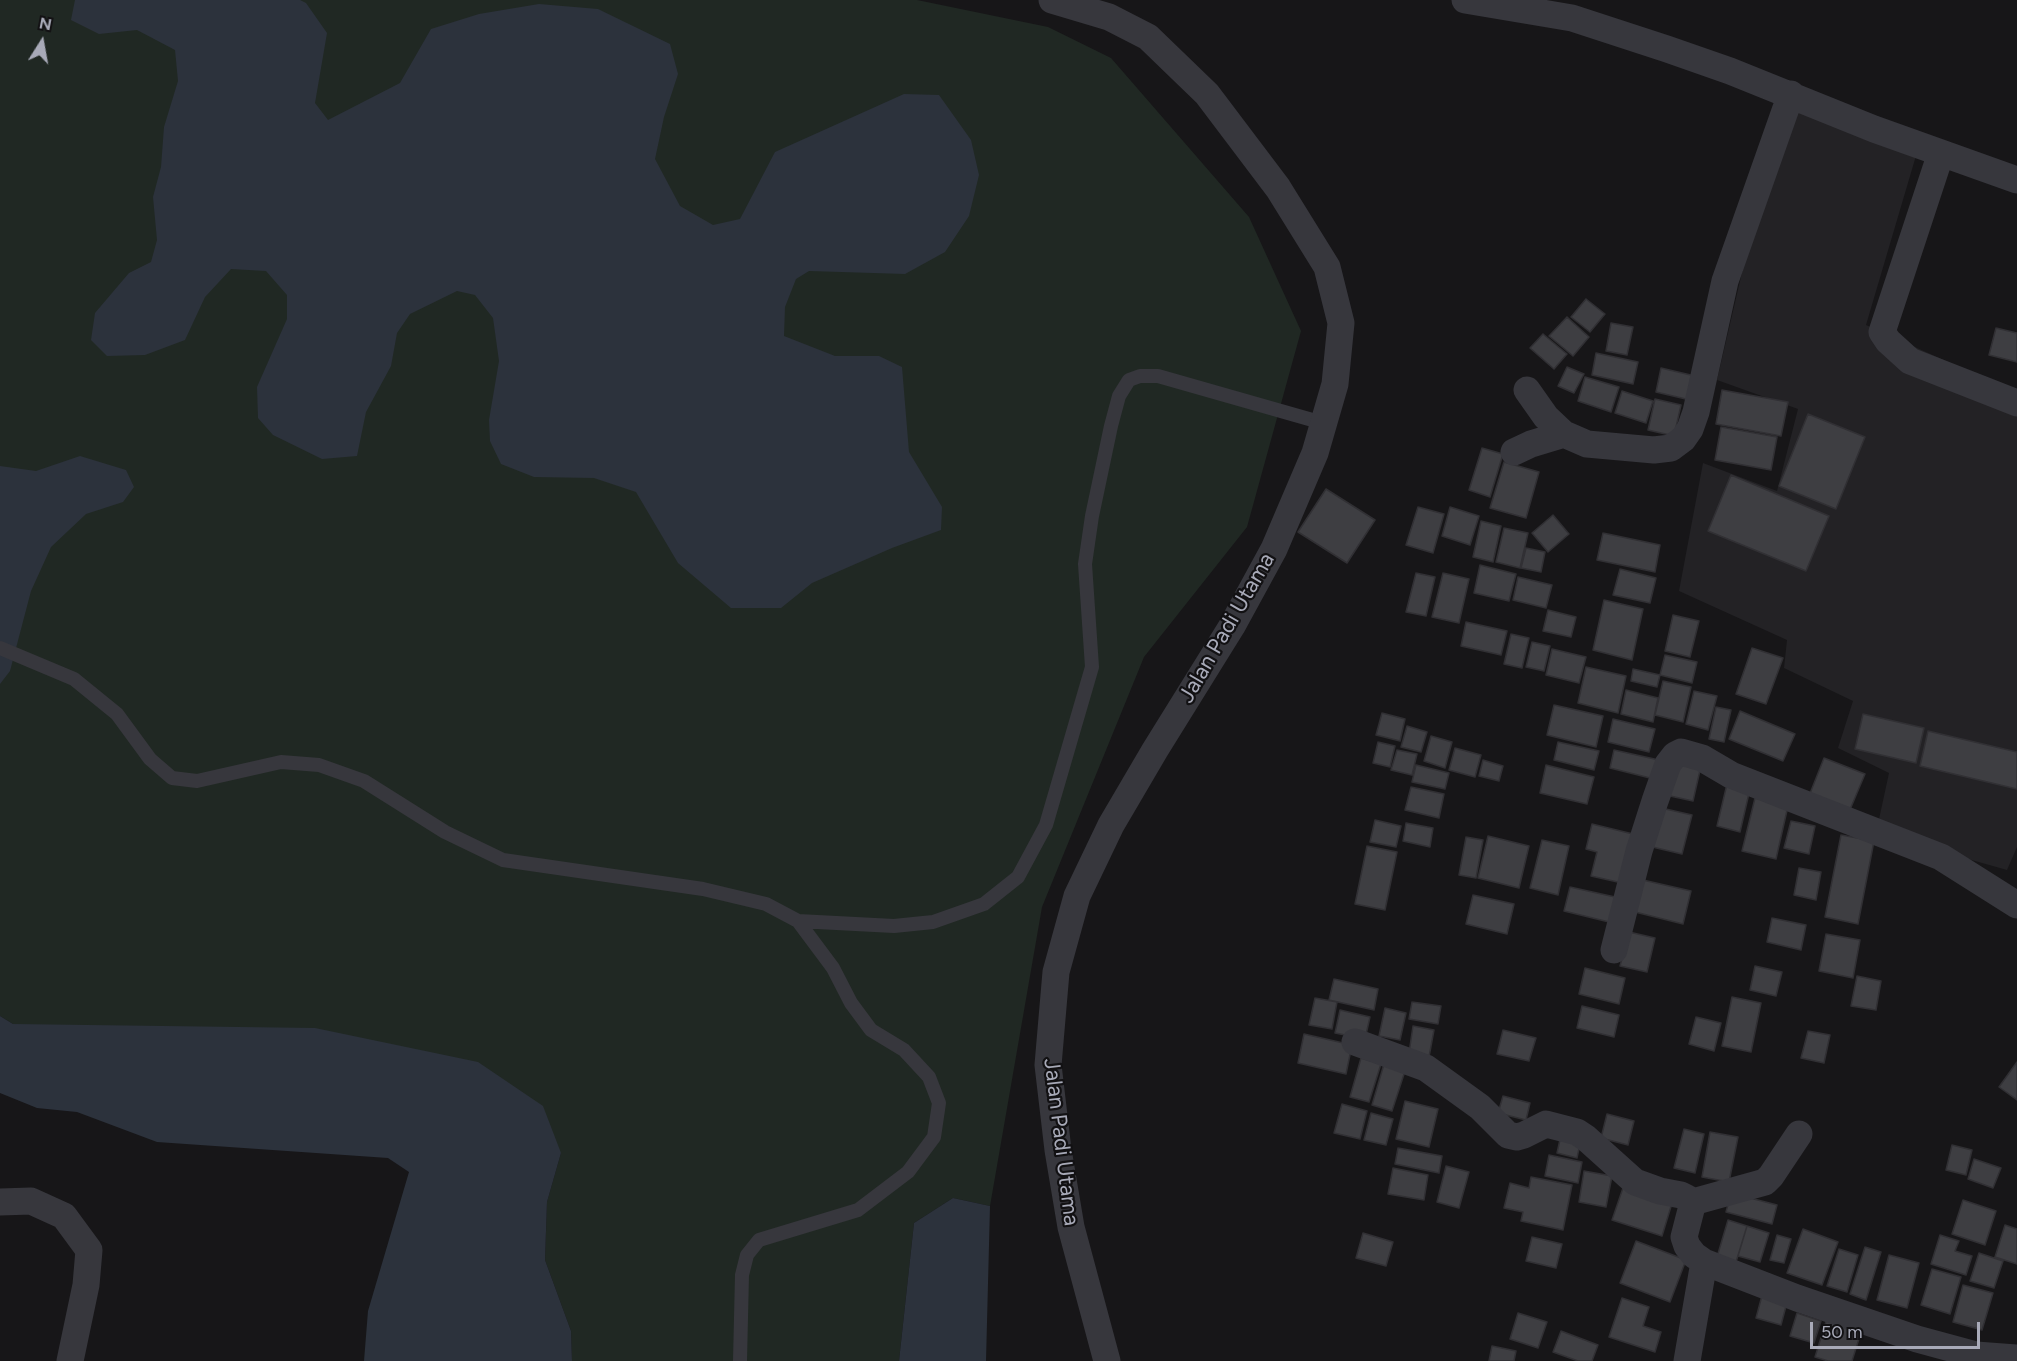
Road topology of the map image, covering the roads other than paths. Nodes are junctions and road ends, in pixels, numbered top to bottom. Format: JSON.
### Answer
{"nodes":[{"id":1,"x":1052,"y":0,"type":"edge"},
{"id":2,"x":1465,"y":0,"type":"edge"},
{"id":3,"x":1576,"y":9,"type":"edge"},
{"id":4,"x":1791,"y":94,"type":"junction"},
{"id":5,"x":1941,"y":153,"type":"junction"},
{"id":6,"x":2017,"y":180,"type":"edge"},
{"id":7,"x":1527,"y":390,"type":"dead end"},
{"id":8,"x":2017,"y":403,"type":"edge"},
{"id":9,"x":1323,"y":423,"type":"junction"},
{"id":10,"x":1564,"y":434,"type":"junction"},
{"id":11,"x":1514,"y":452,"type":"dead end"},
{"id":12,"x":0,"y":648,"type":"edge"},
{"id":13,"x":2014,"y":894,"type":"edge"},
{"id":14,"x":798,"y":921,"type":"junction"},
{"id":15,"x":1614,"y":950,"type":"dead end"},
{"id":16,"x":1355,"y":1042,"type":"dead end"},
{"id":17,"x":1799,"y":1134,"type":"dead end"},
{"id":18,"x":0,"y":1202,"type":"edge"},
{"id":19,"x":1693,"y":1202,"type":"junction"},
{"id":20,"x":1704,"y":1262,"type":"junction"},
{"id":21,"x":2017,"y":1358,"type":"edge"},
{"id":22,"x":70,"y":1361,"type":"edge"},
{"id":23,"x":740,"y":1361,"type":"edge"},
{"id":24,"x":1107,"y":1361,"type":"edge"},
{"id":25,"x":1687,"y":1361,"type":"edge"}],
"edges":[{"from":1,"to":9,"type":"street","name":"Jalan Padi Utama"},
{"from":2,"to":3,"type":"street"},
{"from":3,"to":4,"type":"street"},
{"from":4,"to":5,"type":"street"},
{"from":4,"to":10,"type":"street"},
{"from":5,"to":6,"type":"street"},
{"from":5,"to":8,"type":"street"},
{"from":7,"to":10,"type":"street"},
{"from":9,"to":14,"type":"lane"},
{"from":9,"to":24,"type":"street","name":"Jalan Padi Utama"},
{"from":10,"to":11,"type":"street"},
{"from":12,"to":14,"type":"lane"},
{"from":13,"to":15,"type":"street"},
{"from":14,"to":23,"type":"lane"},
{"from":16,"to":19,"type":"street"},
{"from":17,"to":19,"type":"street"},
{"from":18,"to":22,"type":"street"},
{"from":19,"to":20,"type":"street"},
{"from":20,"to":21,"type":"street"},
{"from":20,"to":25,"type":"street"}]}
